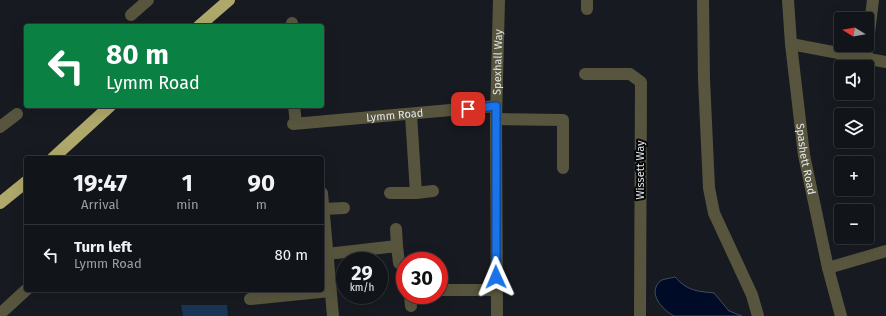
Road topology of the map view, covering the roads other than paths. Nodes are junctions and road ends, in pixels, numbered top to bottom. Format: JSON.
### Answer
{"nodes":[{"id":1,"x":148,"y":0,"type":"edge"},
{"id":2,"x":229,"y":0,"type":"edge"},
{"id":3,"x":499,"y":0,"type":"edge"},
{"id":4,"x":703,"y":0,"type":"edge"},
{"id":5,"x":788,"y":0,"type":"edge"},
{"id":6,"x":873,"y":0,"type":"edge"},
{"id":7,"x":131,"y":15,"type":"dead end"},
{"id":8,"x":201,"y":24,"type":"edge"},
{"id":9,"x":791,"y":44,"type":"junction"},
{"id":10,"x":866,"y":58,"type":"junction"},
{"id":11,"x":886,"y":62,"type":"edge"},
{"id":12,"x":585,"y":74,"type":"dead end"},
{"id":13,"x":496,"y":106,"type":"junction"},
{"id":14,"x":108,"y":108,"type":"edge"},
{"id":15,"x":294,"y":108,"type":"edge"},
{"id":16,"x":17,"y":114,"type":"dead end"},
{"id":17,"x":411,"y":115,"type":"junction"},
{"id":18,"x":496,"y":119,"type":"junction"},
{"id":19,"x":0,"y":127,"type":"edge"},
{"id":20,"x":55,"y":156,"type":"edge"},
{"id":21,"x":563,"y":168,"type":"dead end"},
{"id":22,"x":24,"y":184,"type":"edge"},
{"id":23,"x":433,"y":191,"type":"dead end"},
{"id":24,"x":416,"y":192,"type":"junction"},
{"id":25,"x":390,"y":193,"type":"dead end"},
{"id":26,"x":0,"y":203,"type":"edge"},
{"id":27,"x":344,"y":208,"type":"dead end"},
{"id":28,"x":324,"y":209,"type":"edge"},
{"id":29,"x":324,"y":220,"type":"edge"},
{"id":30,"x":396,"y":228,"type":"dead end"},
{"id":31,"x":397,"y":246,"type":"junction"},
{"id":32,"x":886,"y":251,"type":"edge"},
{"id":33,"x":398,"y":252,"type":"edge"},
{"id":34,"x":327,"y":254,"type":"junction"},
{"id":35,"x":828,"y":268,"type":"junction"},
{"id":36,"x":448,"y":290,"type":"edge"},
{"id":37,"x":496,"y":290,"type":"junction"},
{"id":38,"x":330,"y":291,"type":"junction"},
{"id":39,"x":24,"y":292,"type":"edge"},
{"id":40,"x":320,"y":292,"type":"edge"},
{"id":41,"x":324,"y":292,"type":"edge"},
{"id":42,"x":250,"y":299,"type":"dead end"},
{"id":43,"x":0,"y":314,"type":"edge"},
{"id":44,"x":333,"y":316,"type":"edge"},
{"id":45,"x":497,"y":316,"type":"edge"},
{"id":46,"x":640,"y":316,"type":"edge"},
{"id":47,"x":758,"y":316,"type":"edge"},
{"id":48,"x":841,"y":316,"type":"edge"}],
"edges":[{"from":1,"to":7,"type":"street"},
{"from":2,"to":8,"type":"highway"},
{"from":3,"to":13,"type":"street","name":"Spexhall Way"},
{"from":4,"to":47,"type":"street"},
{"from":5,"to":9,"type":"street","name":"Spashett Road"},
{"from":6,"to":10,"type":"street"},
{"from":9,"to":10,"type":"street"},
{"from":9,"to":35,"type":"street","name":"Spashett Road"},
{"from":10,"to":11,"type":"street"},
{"from":12,"to":46,"type":"street","name":"Wissett Way"},
{"from":13,"to":17,"type":"street","name":"Lymm Road"},
{"from":13,"to":18,"type":"street","name":"Spexhall Way"},
{"from":14,"to":20,"type":"highway"},
{"from":15,"to":17,"type":"street","name":"Lymm Road"},
{"from":16,"to":19,"type":"street"},
{"from":17,"to":24,"type":"street"},
{"from":18,"to":21,"type":"street"},
{"from":18,"to":37,"type":"street","name":"Spexhall Way"},
{"from":22,"to":26,"type":"highway"},
{"from":23,"to":24,"type":"street"},
{"from":24,"to":25,"type":"street"},
{"from":27,"to":28,"type":"street"},
{"from":29,"to":34,"type":"street"},
{"from":30,"to":31,"type":"street"},
{"from":31,"to":33,"type":"street"},
{"from":31,"to":34,"type":"street"},
{"from":32,"to":35,"type":"street"},
{"from":34,"to":38,"type":"street"},
{"from":35,"to":48,"type":"street","name":"Spashett Road"},
{"from":36,"to":37,"type":"street"},
{"from":37,"to":45,"type":"street","name":"Spexhall Way"},
{"from":38,"to":41,"type":"street"},
{"from":38,"to":44,"type":"street"},
{"from":39,"to":43,"type":"street"},
{"from":40,"to":42,"type":"street"}]}
